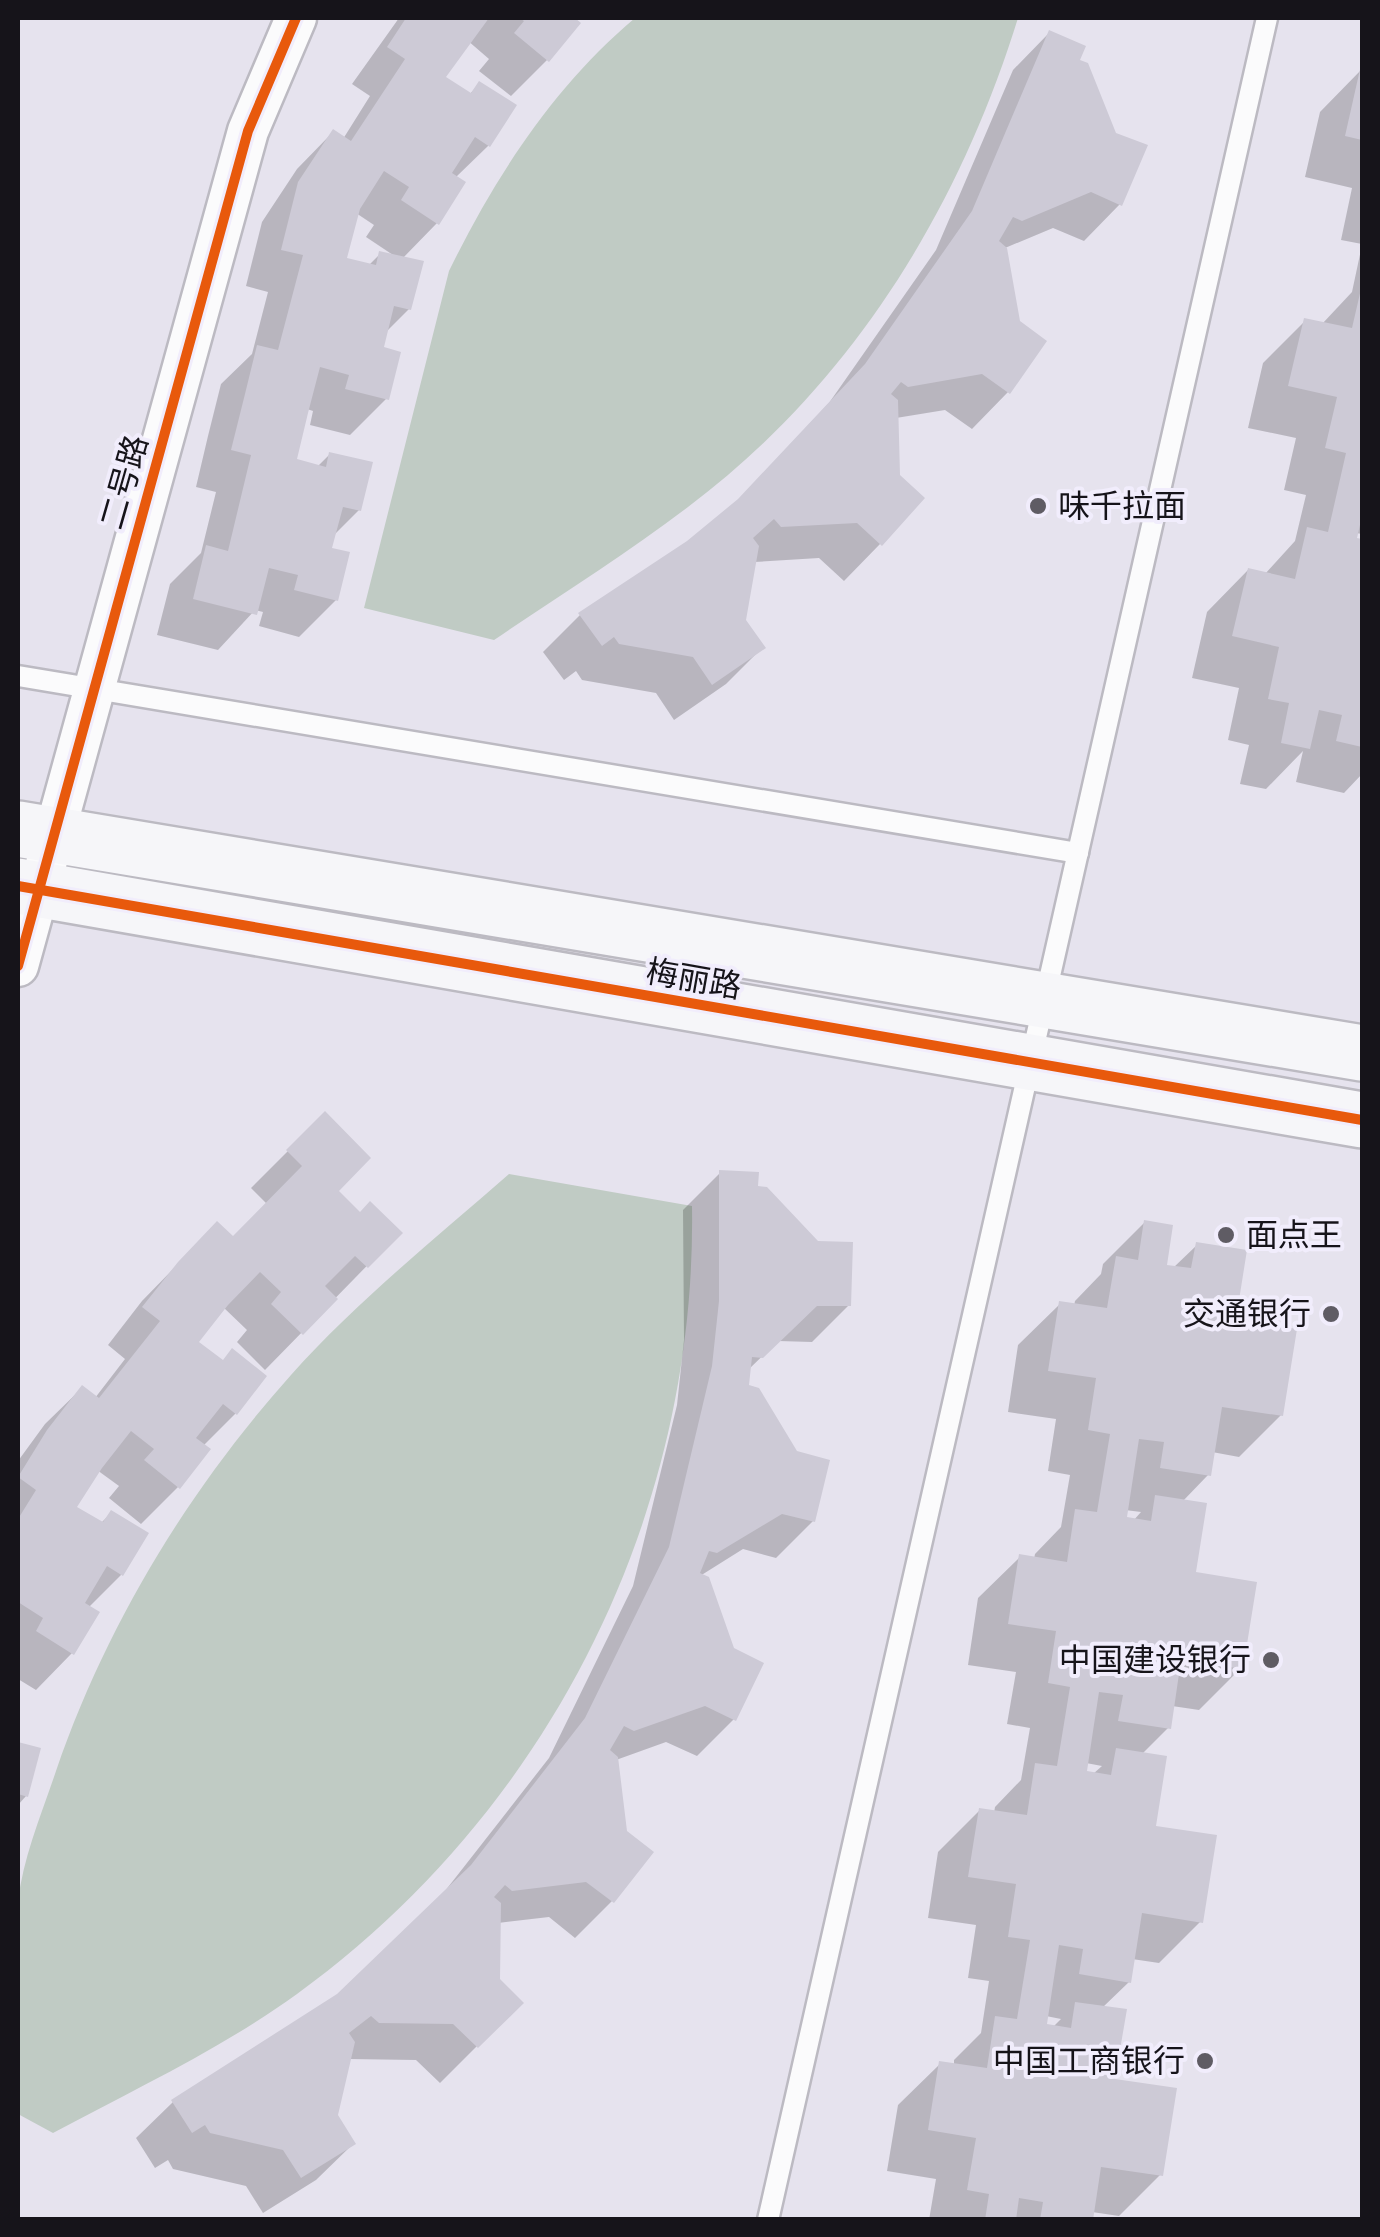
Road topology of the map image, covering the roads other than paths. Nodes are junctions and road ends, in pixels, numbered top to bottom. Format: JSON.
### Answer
{"nodes":[{"id":1,"x":1267,"y":18,"type":"edge"},
{"id":2,"x":289,"y":20,"type":"edge"},
{"id":3,"x":18,"y":676,"type":"edge"},
{"id":4,"x":93,"y":689,"type":"junction"},
{"id":5,"x":35,"y":832,"type":"edge"},
{"id":6,"x":1078,"y":853,"type":"junction"},
{"id":7,"x":28,"y":888,"type":"edge"},
{"id":8,"x":18,"y":966,"type":"edge"},
{"id":9,"x":1045,"y":1000,"type":"junction"},
{"id":10,"x":1362,"y":1052,"type":"edge"},
{"id":11,"x":1030,"y":1062,"type":"junction"},
{"id":12,"x":1362,"y":1120,"type":"edge"},
{"id":13,"x":768,"y":2220,"type":"edge"}],
"edges":[{"from":1,"to":6,"type":"lane"},
{"from":2,"to":4,"type":"street","name":"二号路"},
{"from":3,"to":4,"type":"lane"},
{"from":4,"to":5,"type":"street","name":"二号路"},
{"from":4,"to":6,"type":"lane"},
{"from":5,"to":7,"type":"street","name":"二号路"},
{"from":5,"to":9,"type":"street","name":"梅丽路"},
{"from":6,"to":9,"type":"lane"},
{"from":7,"to":8,"type":"street","name":"二号路"},
{"from":7,"to":11,"type":"street","name":"梅丽路"},
{"from":9,"to":10,"type":"street","name":"梅丽路"},
{"from":9,"to":11,"type":"lane"},
{"from":11,"to":12,"type":"street","name":"梅丽路"},
{"from":11,"to":13,"type":"lane"}]}
